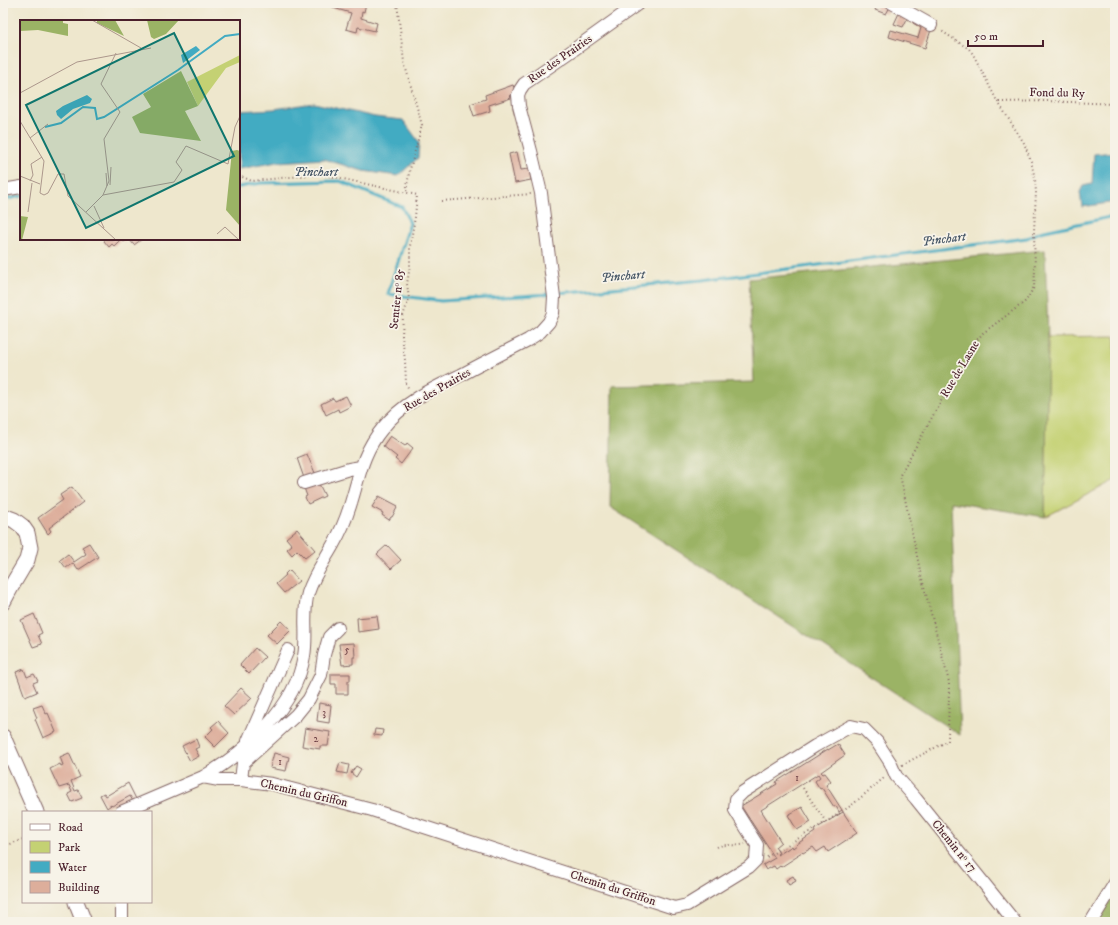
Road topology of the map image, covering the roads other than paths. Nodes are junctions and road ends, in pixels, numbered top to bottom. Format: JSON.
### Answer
{"nodes":[{"id":1,"x":639,"y":3,"type":"edge"},
{"id":2,"x":892,"y":3,"type":"edge"},
{"id":3,"x":931,"y":25,"type":"road end"},
{"id":4,"x":20,"y":187,"type":"edge"},
{"id":5,"x":3,"y":190,"type":"edge"},
{"id":6,"x":361,"y":467,"type":"junction"},
{"id":7,"x":304,"y":483,"type":"dead end"},
{"id":8,"x":3,"y":516,"type":"edge"},
{"id":9,"x":3,"y":602,"type":"edge"},
{"id":10,"x":338,"y":628,"type":"dead end"},
{"id":11,"x":288,"y":650,"type":"dead end"},
{"id":12,"x":3,"y":737,"type":"edge"},
{"id":13,"x":246,"y":746,"type":"junction"},
{"id":14,"x":203,"y":777,"type":"junction"},
{"id":15,"x":241,"y":780,"type":"junction"},
{"id":16,"x":36,"y":811,"type":"edge"},
{"id":17,"x":123,"y":811,"type":"edge"},
{"id":18,"x":756,"y":860,"type":"joint"},
{"id":19,"x":1115,"y":883,"type":"edge"},
{"id":20,"x":76,"y":903,"type":"edge"},
{"id":21,"x":122,"y":903,"type":"edge"},
{"id":22,"x":84,"y":922,"type":"edge"},
{"id":23,"x":122,"y":922,"type":"edge"},
{"id":24,"x":1015,"y":922,"type":"edge"},
{"id":25,"x":1091,"y":922,"type":"edge"}],
"edges":[{"from":1,"to":6,"type":"street","name":"Rue des Prairies"},
{"from":2,"to":3,"type":"street"},
{"from":4,"to":5,"type":"street"},
{"from":6,"to":7,"type":"street"},
{"from":6,"to":13,"type":"street","name":"Rue des Prairies"},
{"from":8,"to":9,"type":"main road"},
{"from":10,"to":15,"type":"street"},
{"from":11,"to":13,"type":"street"},
{"from":12,"to":16,"type":"main road"},
{"from":13,"to":14,"type":"street","name":"Rue des Prairies"},
{"from":14,"to":15,"type":"street","name":"Chemin du Griffon"},
{"from":14,"to":17,"type":"street","name":"Rue des Prairies"},
{"from":15,"to":18,"type":"street","name":"Chemin du Griffon"},
{"from":18,"to":24,"type":"street","name":"Chemin nᵒ 17"},
{"from":19,"to":25,"type":"street"},
{"from":20,"to":22,"type":"main road"},
{"from":21,"to":23,"type":"street"}]}
